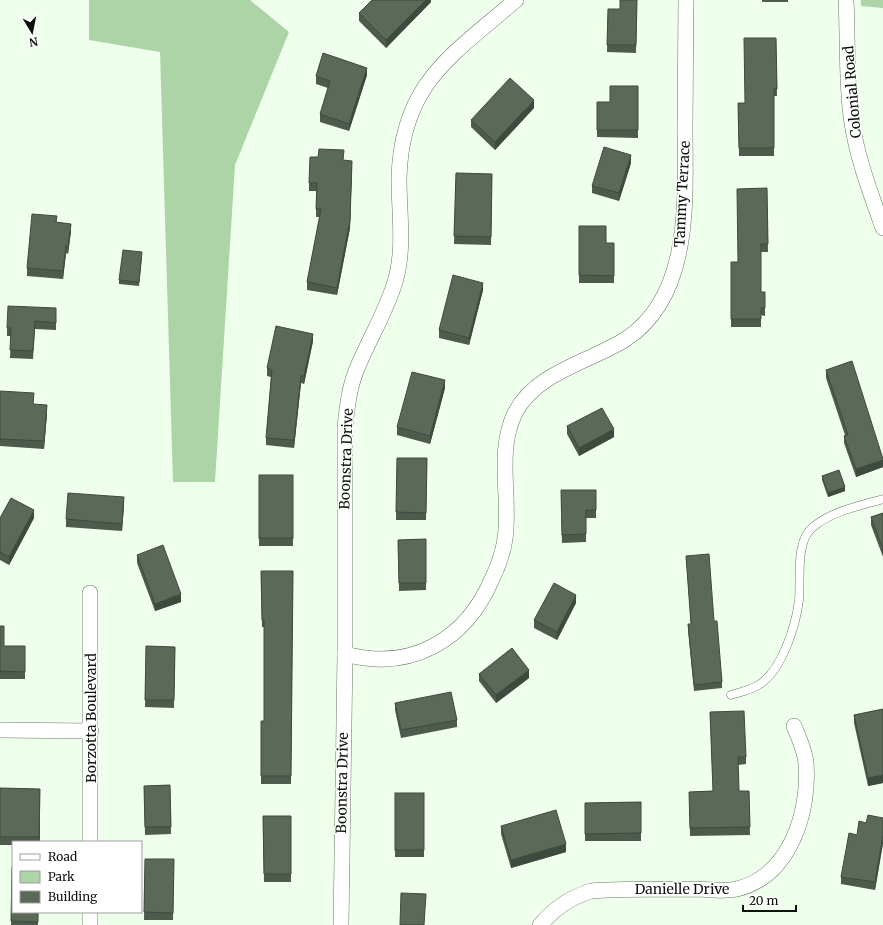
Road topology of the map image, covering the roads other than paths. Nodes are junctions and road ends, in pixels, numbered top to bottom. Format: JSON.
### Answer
{"nodes":[{"id":1,"x":516,"y":0,"type":"edge"},
{"id":2,"x":686,"y":0,"type":"edge"},
{"id":3,"x":846,"y":0,"type":"edge"},
{"id":4,"x":883,"y":228,"type":"edge"},
{"id":5,"x":883,"y":499,"type":"edge"},
{"id":6,"x":90,"y":593,"type":"dead end"},
{"id":7,"x":345,"y":654,"type":"junction"},
{"id":8,"x":731,"y":695,"type":"dead end"},
{"id":9,"x":794,"y":726,"type":"dead end"},
{"id":10,"x":0,"y":730,"type":"edge"},
{"id":11,"x":91,"y":731,"type":"junction"},
{"id":12,"x":90,"y":841,"type":"edge"},
{"id":13,"x":90,"y":913,"type":"edge"},
{"id":14,"x":90,"y":925,"type":"edge"},
{"id":15,"x":341,"y":925,"type":"edge"},
{"id":16,"x":540,"y":925,"type":"edge"}],
"edges":[{"from":1,"to":7,"type":"street","name":"Boonstra Drive"},
{"from":2,"to":7,"type":"street","name":"Tammy Terrace"},
{"from":3,"to":4,"type":"street","name":"Colonial Road"},
{"from":5,"to":8,"type":"lane"},
{"from":6,"to":11,"type":"street","name":"Borzotta Boulevard"},
{"from":7,"to":15,"type":"street","name":"Boonstra Drive"},
{"from":9,"to":16,"type":"street","name":"Danielle Drive"},
{"from":10,"to":11,"type":"street"},
{"from":11,"to":12,"type":"street","name":"Borzotta Boulevard"},
{"from":13,"to":14,"type":"street"}]}
